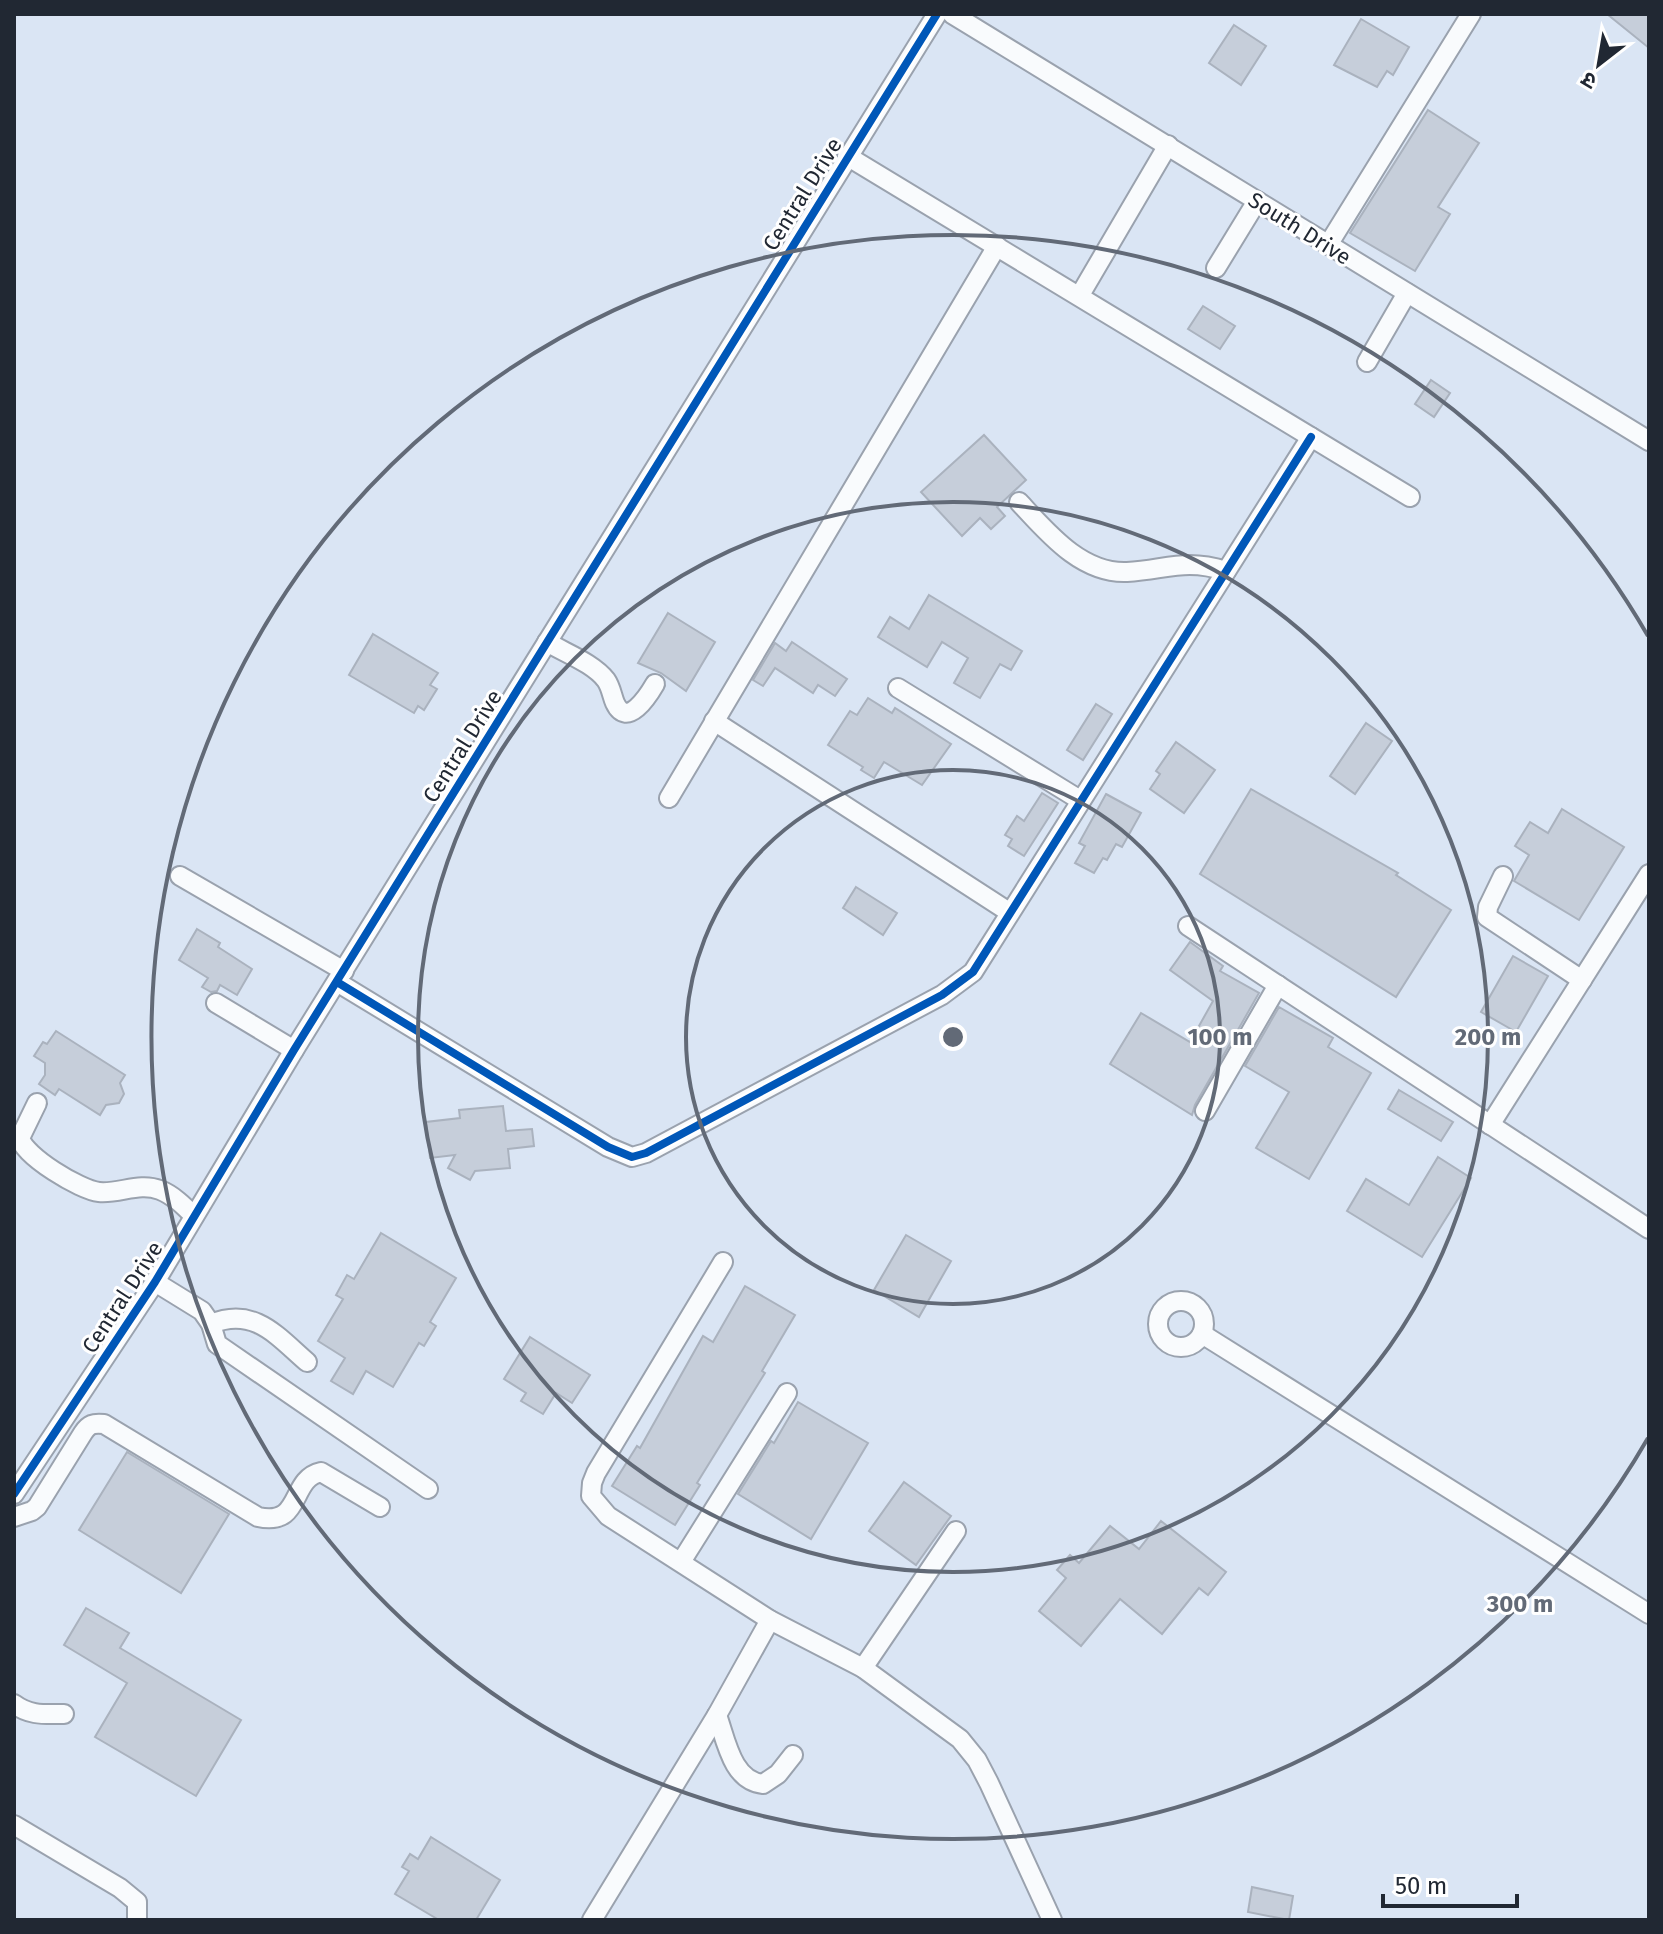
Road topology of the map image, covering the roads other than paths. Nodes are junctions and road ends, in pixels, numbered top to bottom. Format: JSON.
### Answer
{"nodes":[{"id":1,"x":937,"y":14,"type":"edge"},
{"id":2,"x":952,"y":14,"type":"edge"},
{"id":3,"x":1471,"y":14,"type":"edge"},
{"id":4,"x":1168,"y":145,"type":"junction"},
{"id":5,"x":847,"y":156,"type":"junction"},
{"id":6,"x":1257,"y":201,"type":"junction"},
{"id":7,"x":1328,"y":245,"type":"junction"},
{"id":8,"x":997,"y":246,"type":"junction"},
{"id":9,"x":1216,"y":268,"type":"dead end"},
{"id":10,"x":1407,"y":293,"type":"junction"},
{"id":11,"x":1080,"y":295,"type":"junction"},
{"id":12,"x":1367,"y":362,"type":"dead end"},
{"id":13,"x":1311,"y":437,"type":"junction"},
{"id":14,"x":1649,"y":441,"type":"edge"},
{"id":15,"x":1410,"y":497,"type":"dead end"},
{"id":16,"x":1019,"y":502,"type":"dead end"},
{"id":17,"x":1226,"y":571,"type":"junction"},
{"id":18,"x":547,"y":642,"type":"junction"},
{"id":19,"x":655,"y":684,"type":"dead end"},
{"id":20,"x":898,"y":688,"type":"dead end"},
{"id":21,"x":714,"y":721,"type":"junction"},
{"id":22,"x":669,"y":798,"type":"dead end"},
{"id":23,"x":1080,"y":800,"type":"junction"},
{"id":24,"x":1649,"y":874,"type":"edge"},
{"id":25,"x":180,"y":876,"type":"dead end"},
{"id":26,"x":1503,"y":876,"type":"dead end"},
{"id":27,"x":1009,"y":912,"type":"junction"},
{"id":28,"x":1188,"y":926,"type":"dead end"},
{"id":29,"x":340,"y":976,"type":"junction"},
{"id":30,"x":1582,"y":980,"type":"junction"},
{"id":31,"x":1278,"y":985,"type":"junction"},
{"id":32,"x":216,"y":1003,"type":"dead end"},
{"id":33,"x":294,"y":1050,"type":"junction"},
{"id":34,"x":37,"y":1103,"type":"dead end"},
{"id":35,"x":1205,"y":1111,"type":"dead end"},
{"id":36,"x":1490,"y":1125,"type":"junction"},
{"id":37,"x":194,"y":1216,"type":"junction"},
{"id":38,"x":1649,"y":1229,"type":"edge"},
{"id":39,"x":723,"y":1262,"type":"dead end"},
{"id":40,"x":155,"y":1282,"type":"junction"},
{"id":41,"x":211,"y":1324,"type":"junction"},
{"id":42,"x":1202,"y":1334,"type":"dead end"},
{"id":43,"x":307,"y":1362,"type":"dead end"},
{"id":44,"x":787,"y":1393,"type":"dead end"},
{"id":45,"x":428,"y":1489,"type":"dead end"},
{"id":46,"x":14,"y":1494,"type":"edge"},
{"id":47,"x":380,"y":1507,"type":"dead end"},
{"id":48,"x":14,"y":1517,"type":"edge"},
{"id":49,"x":956,"y":1531,"type":"dead end"},
{"id":50,"x":681,"y":1562,"type":"junction"},
{"id":51,"x":1649,"y":1614,"type":"edge"},
{"id":52,"x":770,"y":1620,"type":"junction"},
{"id":53,"x":863,"y":1668,"type":"junction"},
{"id":54,"x":14,"y":1704,"type":"edge"},
{"id":55,"x":64,"y":1714,"type":"dead end"},
{"id":56,"x":717,"y":1715,"type":"junction"},
{"id":57,"x":793,"y":1755,"type":"dead end"},
{"id":58,"x":14,"y":1825,"type":"edge"},
{"id":59,"x":137,"y":1920,"type":"edge"},
{"id":60,"x":592,"y":1920,"type":"edge"},
{"id":61,"x":1052,"y":1920,"type":"edge"}],
"edges":[{"from":1,"to":5,"type":"street","name":"Central Drive"},
{"from":2,"to":4,"type":"street","name":"South Drive"},
{"from":3,"to":7,"type":"street"},
{"from":4,"to":6,"type":"street","name":"South Drive"},
{"from":4,"to":11,"type":"street"},
{"from":5,"to":8,"type":"street"},
{"from":5,"to":18,"type":"street","name":"Central Drive"},
{"from":6,"to":7,"type":"street","name":"South Drive"},
{"from":6,"to":9,"type":"street"},
{"from":7,"to":10,"type":"street","name":"South Drive"},
{"from":8,"to":11,"type":"street"},
{"from":8,"to":21,"type":"street"},
{"from":10,"to":12,"type":"street"},
{"from":10,"to":14,"type":"street","name":"South Drive"},
{"from":11,"to":13,"type":"street"},
{"from":13,"to":15,"type":"street"},
{"from":13,"to":17,"type":"street"},
{"from":16,"to":17,"type":"street"},
{"from":17,"to":23,"type":"street"},
{"from":18,"to":19,"type":"street"},
{"from":18,"to":29,"type":"street","name":"Central Drive"},
{"from":20,"to":23,"type":"street"},
{"from":21,"to":22,"type":"street"},
{"from":21,"to":27,"type":"street"},
{"from":23,"to":27,"type":"street"},
{"from":24,"to":30,"type":"street"},
{"from":25,"to":29,"type":"street"},
{"from":26,"to":30,"type":"street"},
{"from":27,"to":29,"type":"street"},
{"from":28,"to":31,"type":"street"},
{"from":29,"to":33,"type":"street","name":"Central Drive"},
{"from":30,"to":36,"type":"street"},
{"from":31,"to":35,"type":"street"},
{"from":31,"to":36,"type":"street"},
{"from":32,"to":33,"type":"street"},
{"from":33,"to":37,"type":"street","name":"Central Drive"},
{"from":34,"to":37,"type":"street"},
{"from":36,"to":38,"type":"street"},
{"from":37,"to":40,"type":"street","name":"Central Drive"},
{"from":39,"to":50,"type":"street"},
{"from":40,"to":41,"type":"street"},
{"from":40,"to":46,"type":"street","name":"Central Drive"},
{"from":41,"to":43,"type":"street"},
{"from":41,"to":45,"type":"street"},
{"from":42,"to":51,"type":"street"},
{"from":44,"to":50,"type":"street"},
{"from":47,"to":48,"type":"street"},
{"from":49,"to":53,"type":"street"},
{"from":50,"to":52,"type":"street"},
{"from":52,"to":53,"type":"street"},
{"from":52,"to":56,"type":"street"},
{"from":53,"to":61,"type":"street"},
{"from":54,"to":55,"type":"street"},
{"from":56,"to":57,"type":"street"},
{"from":56,"to":60,"type":"street"},
{"from":58,"to":59,"type":"street"}]}
